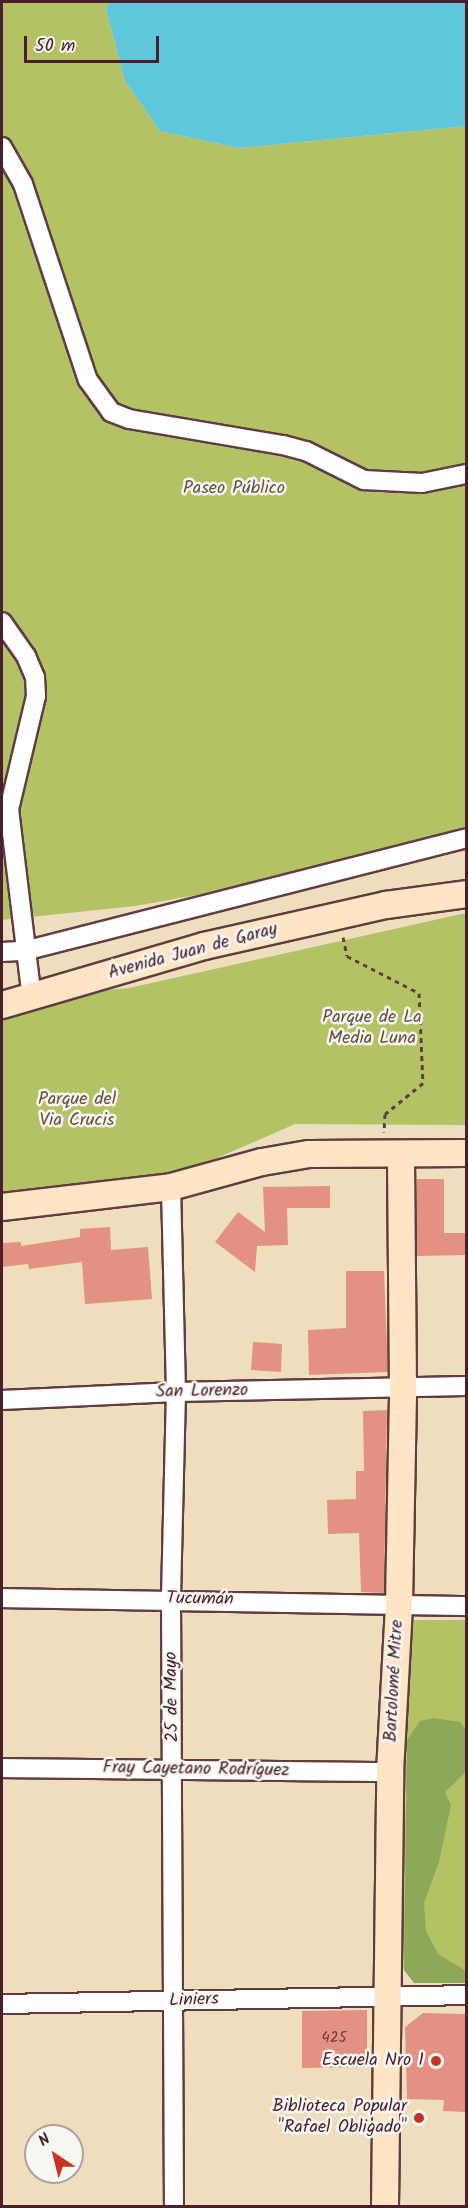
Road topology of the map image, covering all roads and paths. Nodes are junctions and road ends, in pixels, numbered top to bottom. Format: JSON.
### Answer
{"nodes":[{"id":1,"x":2,"y":147,"type":"edge"},
{"id":2,"x":466,"y":474,"type":"edge"},
{"id":3,"x":2,"y":622,"type":"edge"},
{"id":4,"x":466,"y":838,"type":"edge"},
{"id":5,"x":466,"y":894,"type":"edge"},
{"id":6,"x":339,"y":915,"type":"junction"},
{"id":7,"x":24,"y":951,"type":"junction"},
{"id":8,"x":2,"y":952,"type":"edge"},
{"id":9,"x":32,"y":998,"type":"junction"},
{"id":10,"x":2,"y":1005,"type":"edge"},
{"id":11,"x":466,"y":1153,"type":"edge"},
{"id":12,"x":392,"y":1155,"type":"junction"},
{"id":13,"x":171,"y":1188,"type":"junction"},
{"id":14,"x":2,"y":1207,"type":"edge"},
{"id":15,"x":466,"y":1386,"type":"edge"},
{"id":16,"x":403,"y":1388,"type":"junction"},
{"id":17,"x":176,"y":1392,"type":"junction"},
{"id":18,"x":2,"y":1400,"type":"edge"},
{"id":19,"x":2,"y":1598,"type":"edge"},
{"id":20,"x":171,"y":1599,"type":"junction"},
{"id":21,"x":399,"y":1604,"type":"junction"},
{"id":22,"x":466,"y":1606,"type":"edge"},
{"id":23,"x":2,"y":1768,"type":"edge"},
{"id":24,"x":174,"y":1770,"type":"junction"},
{"id":25,"x":390,"y":1772,"type":"junction"},
{"id":26,"x":385,"y":1994,"type":"junction"},
{"id":27,"x":466,"y":1995,"type":"edge"},
{"id":28,"x":172,"y":2002,"type":"junction"},
{"id":29,"x":2,"y":2004,"type":"edge"},
{"id":30,"x":174,"y":2206,"type":"edge"},
{"id":31,"x":385,"y":2206,"type":"edge"}],
"edges":[{"from":1,"to":2,"type":"street"},
{"from":3,"to":7,"type":"street"},
{"from":4,"to":7,"type":"street"},
{"from":5,"to":6,"type":"main road","name":"Avenida Juan de Garay"},
{"from":6,"to":9,"type":"main road","name":"Avenida Juan de Garay"},
{"from":6,"to":12,"type":"path"},
{"from":7,"to":8,"type":"street"},
{"from":7,"to":9,"type":"street"},
{"from":9,"to":10,"type":"main road","name":"Avenida Juan de Garay"},
{"from":11,"to":12,"type":"main road"},
{"from":12,"to":13,"type":"main road"},
{"from":12,"to":16,"type":"main road","name":"Bartolomé Mitre"},
{"from":13,"to":14,"type":"main road"},
{"from":13,"to":17,"type":"street","name":"25 de Mayo"},
{"from":15,"to":16,"type":"street","name":"San Lorenzo"},
{"from":16,"to":17,"type":"street","name":"San Lorenzo"},
{"from":16,"to":21,"type":"main road","name":"Bartolomé Mitre"},
{"from":17,"to":18,"type":"street","name":"San Lorenzo"},
{"from":17,"to":20,"type":"street","name":"25 de Mayo"},
{"from":19,"to":20,"type":"street","name":"Tucumán"},
{"from":20,"to":21,"type":"street","name":"Tucumán"},
{"from":20,"to":24,"type":"street","name":"25 de Mayo"},
{"from":21,"to":22,"type":"street","name":"Tucumán"},
{"from":21,"to":25,"type":"main road","name":"Bartolomé Mitre"},
{"from":23,"to":24,"type":"street","name":"Fray Cayetano Rodríguez"},
{"from":24,"to":25,"type":"street","name":"Fray Cayetano Rodríguez"},
{"from":24,"to":28,"type":"street","name":"25 de Mayo"},
{"from":25,"to":26,"type":"main road","name":"Bartolomé Mitre"},
{"from":26,"to":27,"type":"street","name":"Liniers"},
{"from":26,"to":28,"type":"street","name":"Liniers"},
{"from":26,"to":31,"type":"main road","name":"Bartolomé Mitre"},
{"from":28,"to":29,"type":"street","name":"Liniers"},
{"from":28,"to":30,"type":"street","name":"25 de Mayo"}]}
